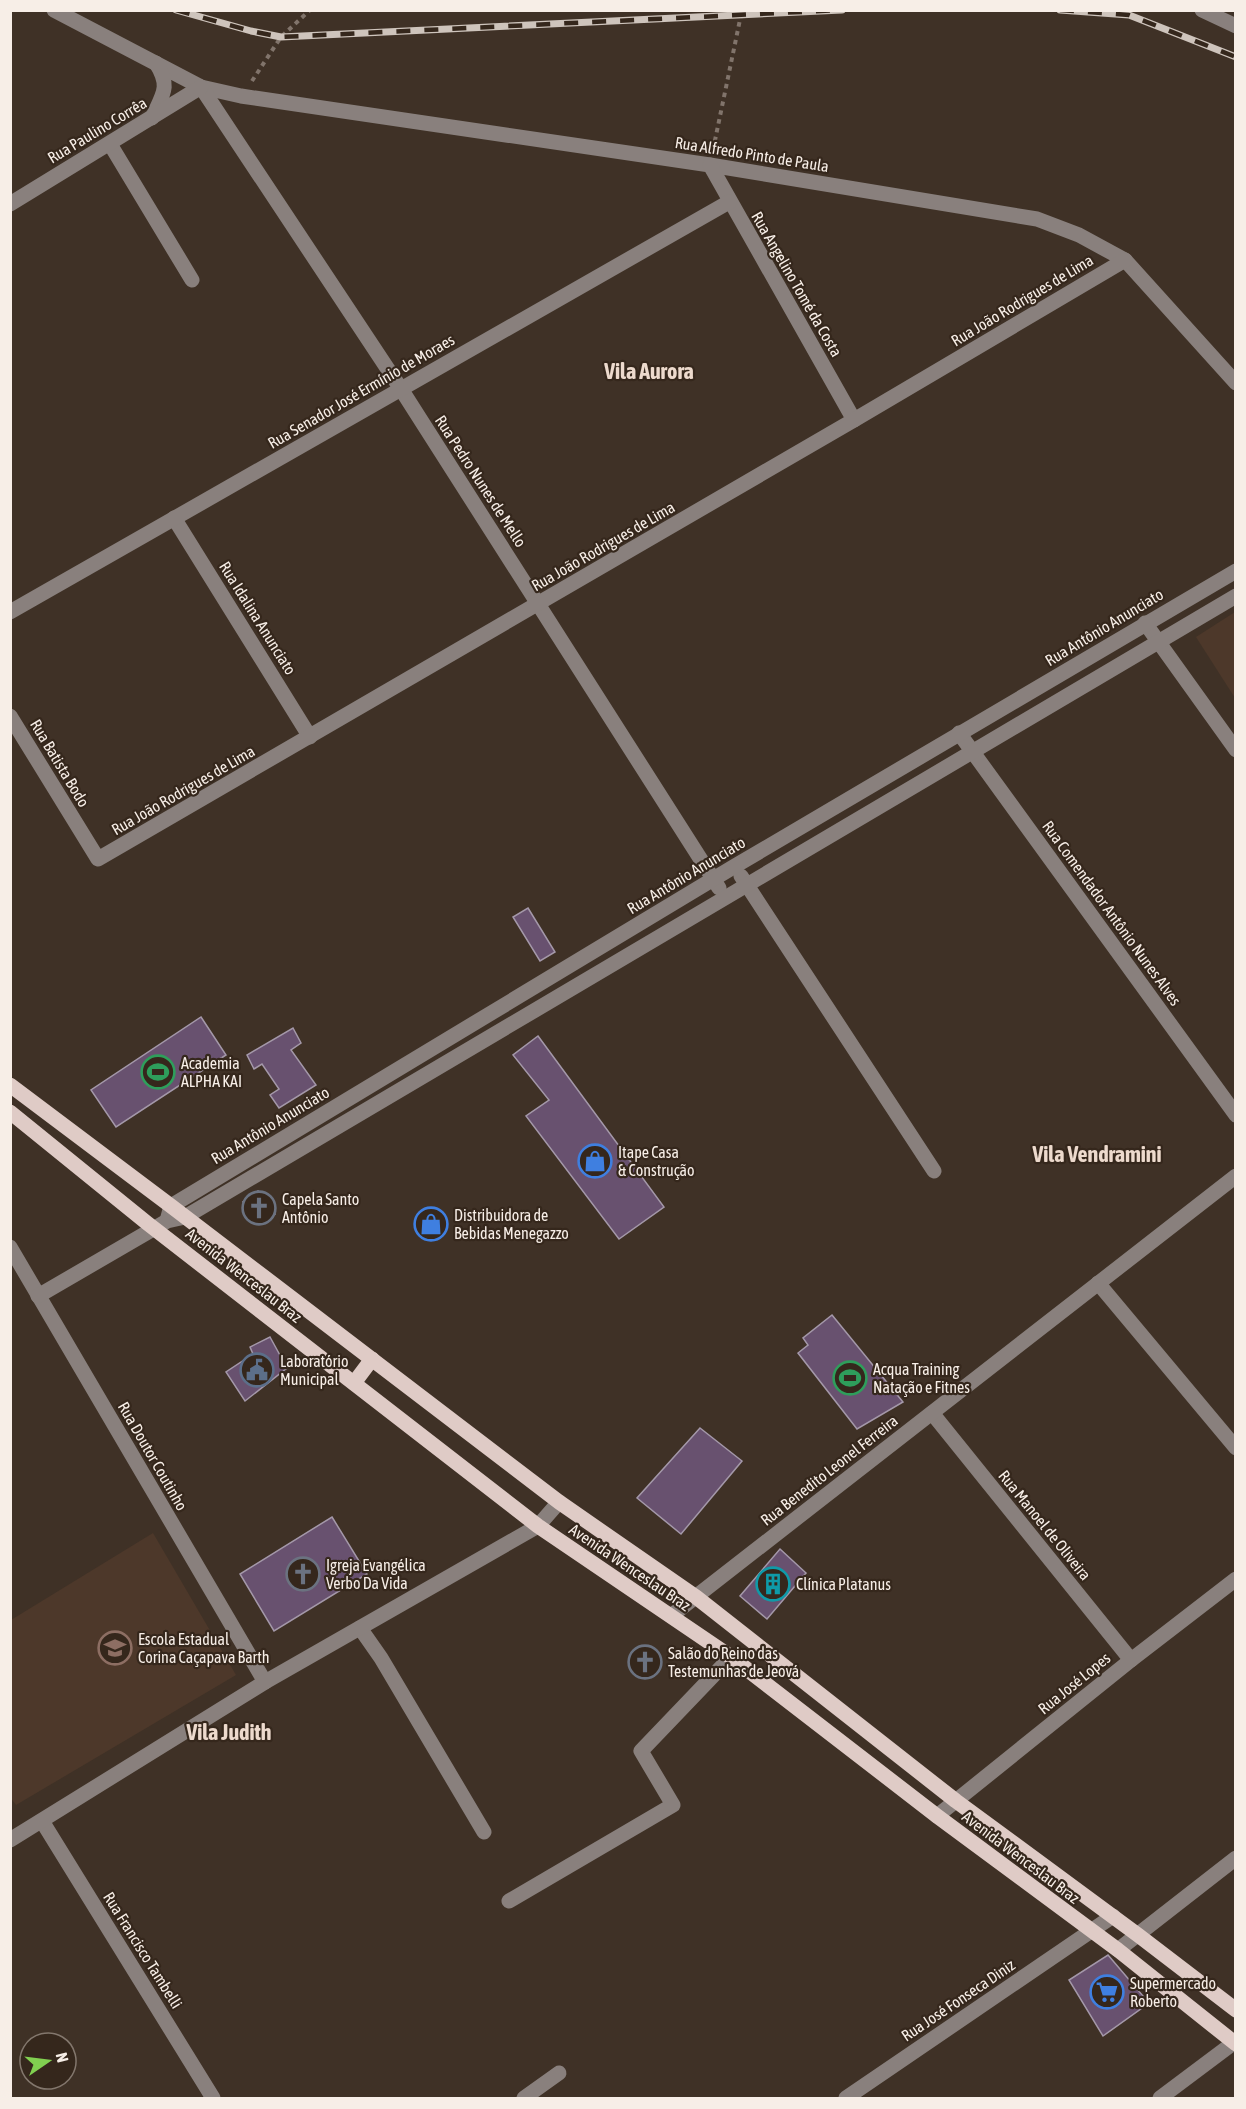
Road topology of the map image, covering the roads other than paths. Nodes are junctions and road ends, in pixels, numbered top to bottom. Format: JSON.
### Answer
{"nodes":[{"id":1,"x":54,"y":10,"type":"edge"},
{"id":2,"x":1202,"y":10,"type":"edge"},
{"id":3,"x":1236,"y":26,"type":"edge"},
{"id":4,"x":156,"y":63,"type":"junction"},
{"id":5,"x":201,"y":87,"type":"junction"},
{"id":6,"x":152,"y":118,"type":"junction"},
{"id":7,"x":110,"y":144,"type":"junction"},
{"id":8,"x":710,"y":165,"type":"junction"},
{"id":9,"x":729,"y":202,"type":"junction"},
{"id":10,"x":10,"y":204,"type":"edge"},
{"id":11,"x":1125,"y":260,"type":"junction"},
{"id":12,"x":192,"y":280,"type":"dead end"},
{"id":13,"x":1236,"y":383,"type":"edge"},
{"id":14,"x":401,"y":389,"type":"junction"},
{"id":15,"x":854,"y":420,"type":"junction"},
{"id":16,"x":174,"y":518,"type":"junction"},
{"id":17,"x":1236,"y":571,"type":"edge"},
{"id":18,"x":1236,"y":596,"type":"edge"},
{"id":19,"x":539,"y":604,"type":"junction"},
{"id":20,"x":10,"y":612,"type":"edge"},
{"id":21,"x":1145,"y":623,"type":"junction"},
{"id":22,"x":1158,"y":642,"type":"junction"},
{"id":23,"x":1015,"y":700,"type":"junction"},
{"id":24,"x":10,"y":716,"type":"edge"},
{"id":25,"x":1027,"y":720,"type":"junction"},
{"id":26,"x":959,"y":733,"type":"junction"},
{"id":27,"x":310,"y":737,"type":"junction"},
{"id":28,"x":1236,"y":750,"type":"edge"},
{"id":29,"x":973,"y":752,"type":"junction"},
{"id":30,"x":99,"y":860,"type":"joint"},
{"id":31,"x":735,"y":866,"type":"junction"},
{"id":32,"x":714,"y":879,"type":"junction"},
{"id":33,"x":747,"y":885,"type":"junction"},
{"id":34,"x":725,"y":898,"type":"junction"},
{"id":35,"x":496,"y":1010,"type":"junction"},
{"id":36,"x":507,"y":1027,"type":"junction"},
{"id":37,"x":10,"y":1085,"type":"edge"},
{"id":38,"x":340,"y":1104,"type":"junction"},
{"id":39,"x":10,"y":1112,"type":"edge"},
{"id":40,"x":1236,"y":1115,"type":"edge"},
{"id":41,"x":351,"y":1118,"type":"junction"},
{"id":42,"x":933,"y":1171,"type":"dead end"},
{"id":43,"x":1236,"y":1176,"type":"edge"},
{"id":44,"x":185,"y":1217,"type":"junction"},
{"id":45,"x":164,"y":1218,"type":"junction"},
{"id":46,"x":10,"y":1247,"type":"edge"},
{"id":47,"x":1098,"y":1284,"type":"junction"},
{"id":48,"x":38,"y":1296,"type":"junction"},
{"id":49,"x":372,"y":1359,"type":"junction"},
{"id":50,"x":354,"y":1383,"type":"junction"},
{"id":51,"x":932,"y":1413,"type":"junction"},
{"id":52,"x":1236,"y":1448,"type":"edge"},
{"id":53,"x":560,"y":1502,"type":"junction"},
{"id":54,"x":538,"y":1526,"type":"junction"},
{"id":55,"x":1236,"y":1580,"type":"edge"},
{"id":56,"x":696,"y":1597,"type":"junction"},
{"id":57,"x":671,"y":1616,"type":"junction"},
{"id":58,"x":360,"y":1628,"type":"junction"},
{"id":59,"x":731,"y":1657,"type":"junction"},
{"id":60,"x":1131,"y":1660,"type":"junction"},
{"id":61,"x":265,"y":1682,"type":"junction"},
{"id":62,"x":956,"y":1800,"type":"junction"},
{"id":63,"x":937,"y":1816,"type":"junction"},
{"id":64,"x":42,"y":1821,"type":"junction"},
{"id":65,"x":484,"y":1832,"type":"dead end"},
{"id":66,"x":10,"y":1840,"type":"edge"},
{"id":67,"x":1236,"y":1858,"type":"edge"},
{"id":68,"x":509,"y":1901,"type":"dead end"},
{"id":69,"x":1113,"y":1916,"type":"junction"},
{"id":70,"x":1091,"y":1931,"type":"junction"},
{"id":71,"x":1138,"y":1935,"type":"junction"},
{"id":72,"x":1118,"y":1950,"type":"junction"},
{"id":73,"x":1236,"y":2010,"type":"edge"},
{"id":74,"x":1235,"y":2042,"type":"edge"},
{"id":75,"x":559,"y":2073,"type":"dead end"},
{"id":76,"x":213,"y":2098,"type":"edge"},
{"id":77,"x":524,"y":2098,"type":"edge"},
{"id":78,"x":846,"y":2098,"type":"edge"},
{"id":79,"x":1160,"y":2098,"type":"edge"}],
"edges":[{"from":1,"to":4,"type":"street"},
{"from":2,"to":3,"type":"street"},
{"from":4,"to":5,"type":"street"},
{"from":4,"to":6,"type":"street"},
{"from":5,"to":6,"type":"street","name":"Rua Paulino Corrêa"},
{"from":5,"to":8,"type":"street","name":"Rua Alfredo Pinto de Paula"},
{"from":5,"to":14,"type":"street","name":"Rua Pedro Nunes de Mello"},
{"from":6,"to":7,"type":"street","name":"Rua Paulino Corrêa"},
{"from":7,"to":10,"type":"street","name":"Rua Paulino Corrêa"},
{"from":7,"to":12,"type":"street"},
{"from":8,"to":9,"type":"street","name":"Rua Angelino Tomé da Costa"},
{"from":8,"to":11,"type":"street","name":"Rua Alfredo Pinto de Paula"},
{"from":9,"to":14,"type":"street","name":"Rua Senador José Ermínio de Moraes"},
{"from":9,"to":15,"type":"street","name":"Rua Angelino Tomé da Costa"},
{"from":11,"to":13,"type":"street","name":"Rua Alfredo Pinto de Paula"},
{"from":11,"to":15,"type":"street","name":"Rua João Rodrigues de Lima"},
{"from":14,"to":16,"type":"street","name":"Rua Senador José Ermínio de Moraes"},
{"from":14,"to":19,"type":"street","name":"Rua Pedro Nunes de Mello"},
{"from":15,"to":19,"type":"street","name":"Rua João Rodrigues de Lima"},
{"from":16,"to":20,"type":"street","name":"Rua Senador José Ermínio de Moraes"},
{"from":16,"to":27,"type":"street","name":"Rua Idalina Anunciato"},
{"from":17,"to":21,"type":"street","name":"Rua Antônio Anunciato"},
{"from":18,"to":22,"type":"street"},
{"from":19,"to":27,"type":"street","name":"Rua João Rodrigues de Lima"},
{"from":19,"to":32,"type":"street","name":"Rua Pedro Nunes de Mello"},
{"from":21,"to":22,"type":"street"},
{"from":21,"to":23,"type":"street","name":"Rua Antônio Anunciato"},
{"from":22,"to":25,"type":"street"},
{"from":22,"to":28,"type":"street"},
{"from":23,"to":25,"type":"street"},
{"from":23,"to":26,"type":"street","name":"Rua Antônio Anunciato"},
{"from":24,"to":30,"type":"street","name":"Rua Batista Bodo"},
{"from":25,"to":29,"type":"street"},
{"from":26,"to":29,"type":"street","name":"Rua Comendador Antônio Nunes Alves"},
{"from":26,"to":31,"type":"street","name":"Rua Antônio Anunciato"},
{"from":27,"to":30,"type":"street","name":"Rua João Rodrigues de Lima"},
{"from":29,"to":33,"type":"street"},
{"from":29,"to":40,"type":"street","name":"Rua Comendador Antônio Nunes Alves"},
{"from":31,"to":32,"type":"street","name":"Rua Antônio Anunciato"},
{"from":31,"to":33,"type":"street"},
{"from":32,"to":34,"type":"street","name":"Rua Pedro Nunes de Mello"},
{"from":32,"to":35,"type":"street","name":"Rua Antônio Anunciato"},
{"from":33,"to":34,"type":"street"},
{"from":33,"to":42,"type":"street"},
{"from":34,"to":36,"type":"street"},
{"from":35,"to":36,"type":"street"},
{"from":35,"to":38,"type":"street","name":"Rua Antônio Anunciato"},
{"from":36,"to":41,"type":"street"},
{"from":37,"to":45,"type":"main road","name":"Avenida Wenceslau Braz"},
{"from":38,"to":41,"type":"street"},
{"from":38,"to":45,"type":"street","name":"Rua Antônio Anunciato"},
{"from":39,"to":45,"type":"main road","name":"Avenida Wenceslau Braz"},
{"from":41,"to":44,"type":"street"},
{"from":43,"to":47,"type":"street","name":"Rua Benedito Leonel Ferreira"},
{"from":44,"to":45,"type":"main road","name":"Avenida Wenceslau Braz"},
{"from":44,"to":49,"type":"main road","name":"Avenida Wenceslau Braz"},
{"from":45,"to":48,"type":"street","name":"Rua Antônio Anunciato"},
{"from":45,"to":50,"type":"main road","name":"Avenida Wenceslau Braz"},
{"from":46,"to":48,"type":"street","name":"Rua Doutor Coutinho"},
{"from":47,"to":51,"type":"street","name":"Rua Benedito Leonel Ferreira"},
{"from":47,"to":52,"type":"street"},
{"from":48,"to":61,"type":"street","name":"Rua Doutor Coutinho"},
{"from":49,"to":50,"type":"main road"},
{"from":49,"to":53,"type":"main road","name":"Avenida Wenceslau Braz"},
{"from":50,"to":54,"type":"main road","name":"Avenida Wenceslau Braz"},
{"from":51,"to":56,"type":"street","name":"Rua Benedito Leonel Ferreira"},
{"from":51,"to":60,"type":"street","name":"Rua Manoel de Oliveira"},
{"from":53,"to":54,"type":"street"},
{"from":53,"to":56,"type":"main road","name":"Avenida Wenceslau Braz"},
{"from":54,"to":57,"type":"main road","name":"Avenida Wenceslau Braz"},
{"from":54,"to":58,"type":"street"},
{"from":55,"to":60,"type":"street","name":"Rua José Lopes"},
{"from":56,"to":57,"type":"street","name":"Rua Benedito Leonel Ferreira"},
{"from":56,"to":62,"type":"main road","name":"Avenida Wenceslau Braz"},
{"from":57,"to":59,"type":"main road","name":"Avenida Wenceslau Braz"},
{"from":58,"to":61,"type":"street"},
{"from":58,"to":65,"type":"street"},
{"from":59,"to":63,"type":"main road","name":"Avenida Wenceslau Braz"},
{"from":59,"to":68,"type":"street"},
{"from":60,"to":62,"type":"street","name":"Rua José Lopes"},
{"from":61,"to":64,"type":"street"},
{"from":62,"to":63,"type":"street","name":"Rua José Lopes"},
{"from":62,"to":69,"type":"main road","name":"Avenida Wenceslau Braz"},
{"from":63,"to":70,"type":"main road","name":"Avenida Wenceslau Braz"},
{"from":64,"to":66,"type":"street"},
{"from":64,"to":76,"type":"street","name":"Rua Francisco Tambelli"},
{"from":67,"to":71,"type":"street"},
{"from":69,"to":70,"type":"street","name":"Rua José Fonseca Diniz"},
{"from":69,"to":71,"type":"main road","name":"Avenida Wenceslau Braz"},
{"from":70,"to":72,"type":"main road","name":"Avenida Wenceslau Braz"},
{"from":70,"to":78,"type":"street","name":"Rua José Fonseca Diniz"},
{"from":71,"to":72,"type":"street"},
{"from":71,"to":73,"type":"main road","name":"Avenida Wenceslau Braz"},
{"from":72,"to":74,"type":"main road","name":"Avenida Wenceslau Braz"},
{"from":74,"to":79,"type":"street"},
{"from":75,"to":77,"type":"street"}]}
